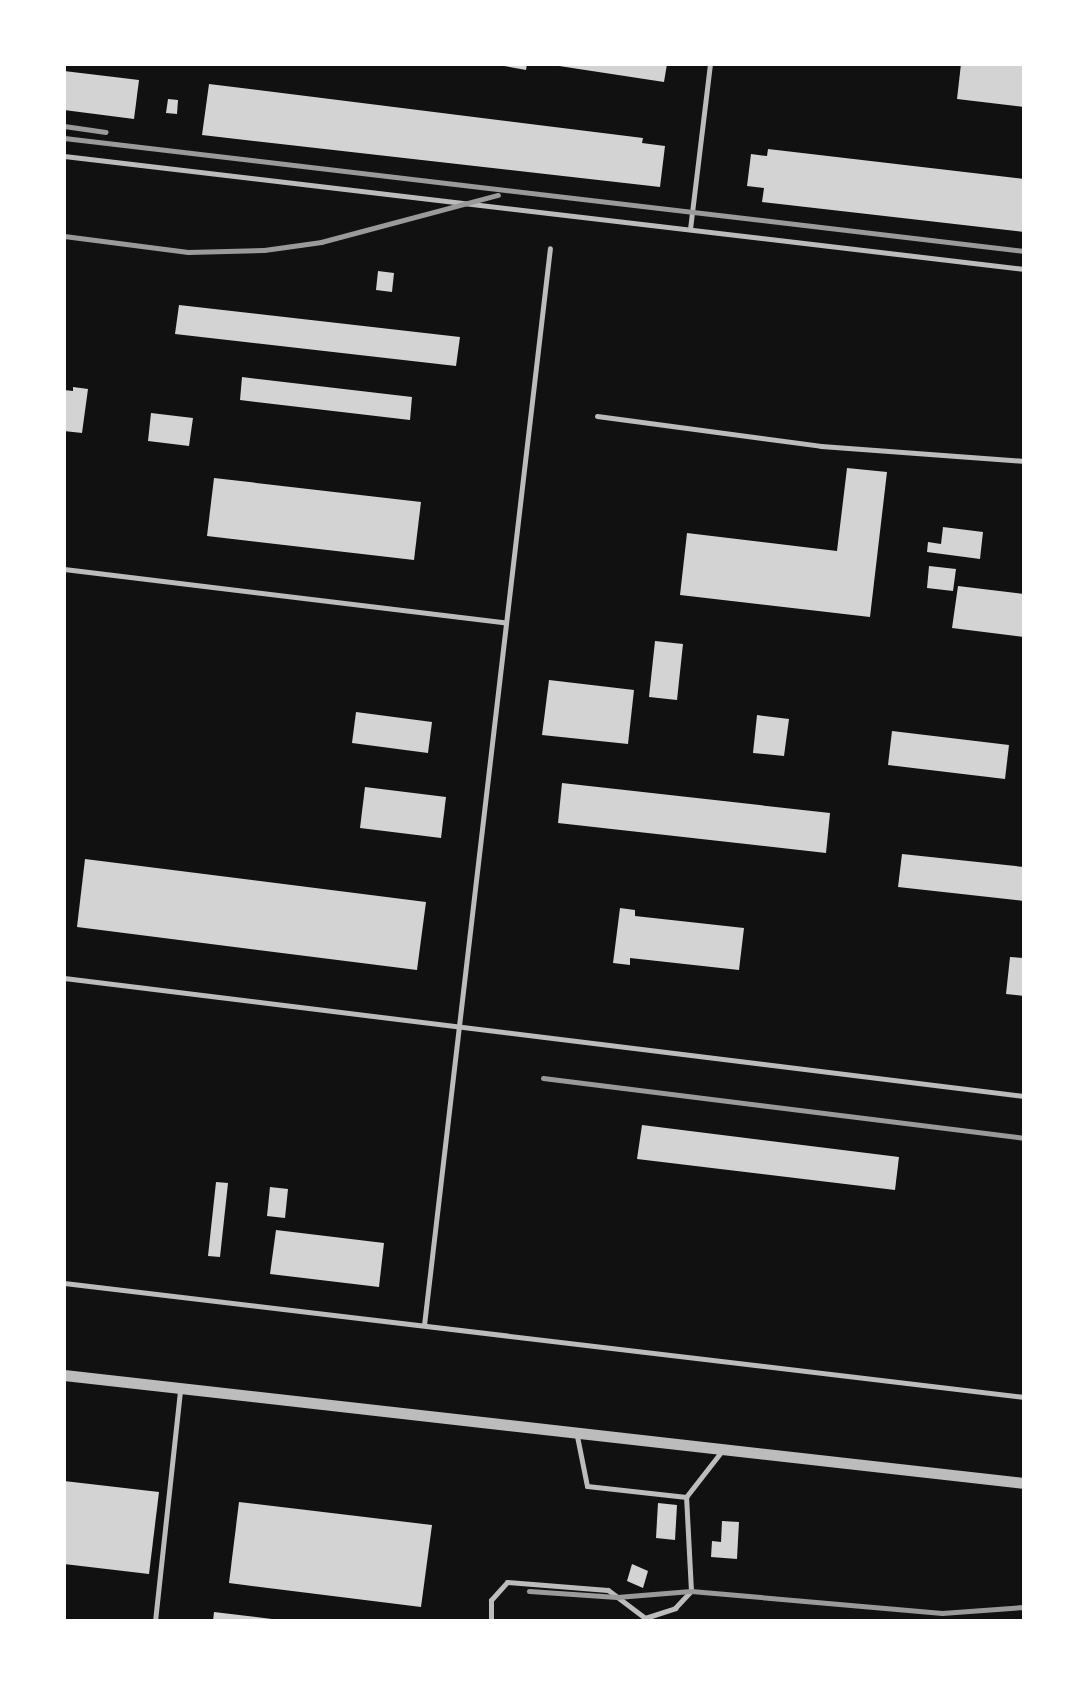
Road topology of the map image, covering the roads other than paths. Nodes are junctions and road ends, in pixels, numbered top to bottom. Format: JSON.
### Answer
{"nodes":[{"id":1,"x":710,"y":64,"type":"edge"},
{"id":2,"x":64,"y":156,"type":"edge"},
{"id":3,"x":690,"y":229,"type":"junction"},
{"id":4,"x":550,"y":248,"type":"dead end"},
{"id":5,"x":1024,"y":269,"type":"edge"},
{"id":6,"x":597,"y":416,"type":"dead end"},
{"id":7,"x":1024,"y":461,"type":"edge"},
{"id":8,"x":64,"y":569,"type":"edge"},
{"id":9,"x":504,"y":622,"type":"junction"},
{"id":10,"x":64,"y":978,"type":"edge"},
{"id":11,"x":457,"y":1029,"type":"junction"},
{"id":12,"x":1024,"y":1096,"type":"edge"},
{"id":13,"x":64,"y":1283,"type":"edge"},
{"id":14,"x":424,"y":1325,"type":"junction"},
{"id":15,"x":64,"y":1375,"type":"edge"},
{"id":16,"x":180,"y":1389,"type":"junction"},
{"id":17,"x":1024,"y":1397,"type":"edge"},
{"id":18,"x":577,"y":1436,"type":"junction"},
{"id":19,"x":721,"y":1452,"type":"junction"},
{"id":20,"x":1024,"y":1483,"type":"edge"},
{"id":21,"x":686,"y":1497,"type":"junction"},
{"id":22,"x":644,"y":1620,"type":"edge"},
{"id":23,"x":155,"y":1621,"type":"edge"},
{"id":24,"x":491,"y":1621,"type":"edge"}],
"edges":[{"from":1,"to":3,"type":"lane"},
{"from":2,"to":3,"type":"lane"},
{"from":3,"to":5,"type":"lane"},
{"from":4,"to":9,"type":"lane"},
{"from":6,"to":7,"type":"lane"},
{"from":8,"to":9,"type":"lane"},
{"from":9,"to":11,"type":"lane"},
{"from":10,"to":11,"type":"lane"},
{"from":11,"to":12,"type":"lane"},
{"from":11,"to":14,"type":"lane"},
{"from":13,"to":14,"type":"lane"},
{"from":14,"to":17,"type":"lane"},
{"from":15,"to":16,"type":"street"},
{"from":16,"to":18,"type":"street"},
{"from":16,"to":23,"type":"lane"},
{"from":18,"to":19,"type":"street"},
{"from":18,"to":21,"type":"lane"},
{"from":19,"to":20,"type":"street"},
{"from":19,"to":21,"type":"lane"},
{"from":21,"to":22,"type":"lane"},
{"from":22,"to":24,"type":"lane"}]}
